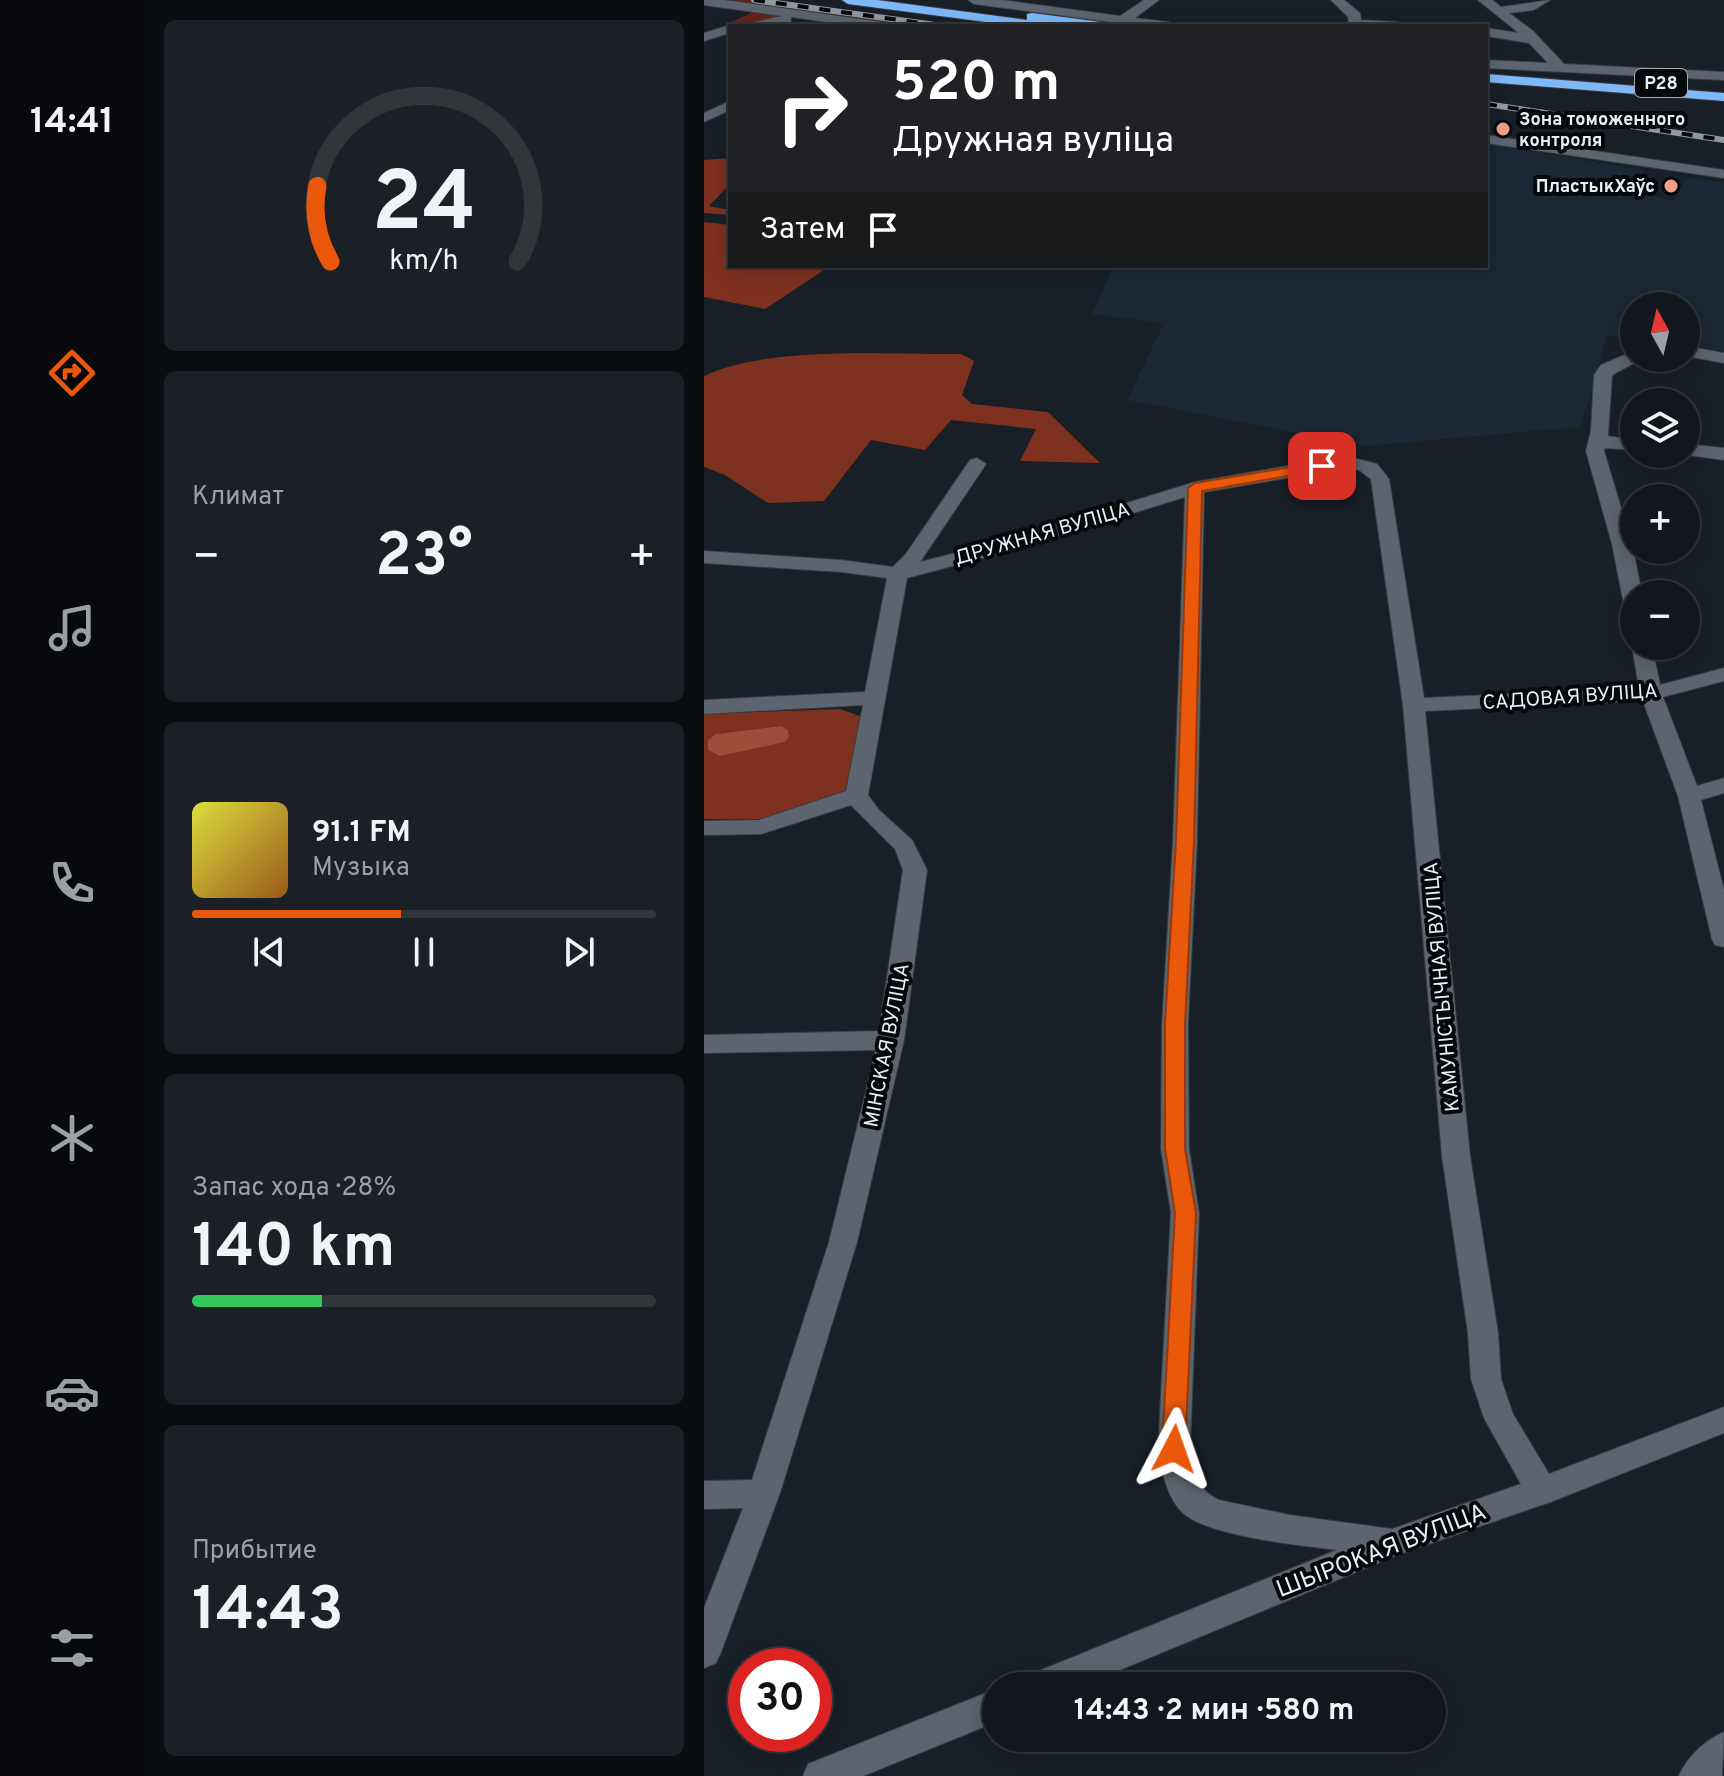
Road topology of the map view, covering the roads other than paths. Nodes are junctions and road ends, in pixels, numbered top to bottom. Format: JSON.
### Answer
{"nodes":[{"id":1,"x":848,"y":0,"type":"edge"},
{"id":2,"x":905,"y":0,"type":"edge"},
{"id":3,"x":974,"y":0,"type":"edge"},
{"id":4,"x":1153,"y":0,"type":"edge"},
{"id":5,"x":1337,"y":0,"type":"edge"},
{"id":6,"x":1484,"y":0,"type":"edge"},
{"id":7,"x":1544,"y":0,"type":"edge"},
{"id":8,"x":704,"y":1,"type":"edge"},
{"id":9,"x":1499,"y":11,"type":"junction"},
{"id":10,"x":808,"y":15,"type":"junction"},
{"id":11,"x":1122,"y":20,"type":"junction"},
{"id":12,"x":754,"y":24,"type":"edge"},
{"id":13,"x":868,"y":24,"type":"edge"},
{"id":14,"x":1031,"y":24,"type":"edge"},
{"id":15,"x":1086,"y":24,"type":"edge"},
{"id":16,"x":1153,"y":24,"type":"edge"},
{"id":17,"x":1353,"y":24,"type":"edge"},
{"id":18,"x":728,"y":30,"type":"edge"},
{"id":19,"x":1488,"y":32,"type":"edge"},
{"id":20,"x":704,"y":37,"type":"edge"},
{"id":21,"x":1533,"y":40,"type":"junction"},
{"id":22,"x":1488,"y":64,"type":"edge"},
{"id":23,"x":1561,"y":69,"type":"junction"},
{"id":24,"x":1488,"y":71,"type":"edge"},
{"id":25,"x":1724,"y":76,"type":"edge"},
{"id":26,"x":1488,"y":78,"type":"edge"},
{"id":27,"x":1724,"y":88,"type":"edge"},
{"id":28,"x":1724,"y":97,"type":"edge"},
{"id":29,"x":728,"y":106,"type":"edge"},
{"id":30,"x":704,"y":118,"type":"edge"},
{"id":31,"x":1488,"y":139,"type":"edge"},
{"id":32,"x":1724,"y":174,"type":"edge"},
{"id":33,"x":1700,"y":354,"type":"edge"},
{"id":34,"x":1724,"y":358,"type":"edge"},
{"id":35,"x":1620,"y":363,"type":"edge"},
{"id":36,"x":1599,"y":435,"type":"junction"},
{"id":37,"x":1620,"y":444,"type":"edge"},
{"id":38,"x":1700,"y":451,"type":"edge"},
{"id":39,"x":1724,"y":454,"type":"edge"},
{"id":40,"x":977,"y":464,"type":"dead end"},
{"id":41,"x":1376,"y":471,"type":"joint"},
{"id":42,"x":1195,"y":488,"type":"junction"},
{"id":43,"x":704,"y":557,"type":"edge"},
{"id":44,"x":898,"y":574,"type":"junction"},
{"id":45,"x":1629,"y":580,"type":"edge"},
{"id":46,"x":1645,"y":660,"type":"edge"},
{"id":47,"x":1724,"y":674,"type":"edge"},
{"id":48,"x":1651,"y":694,"type":"junction"},
{"id":49,"x":874,"y":698,"type":"junction"},
{"id":50,"x":1414,"y":705,"type":"junction"},
{"id":51,"x":704,"y":707,"type":"edge"},
{"id":52,"x":1724,"y":785,"type":"edge"},
{"id":53,"x":857,"y":795,"type":"junction"},
{"id":54,"x":1689,"y":796,"type":"junction"},
{"id":55,"x":704,"y":828,"type":"edge"},
{"id":56,"x":1724,"y":939,"type":"edge"},
{"id":57,"x":891,"y":1040,"type":"junction"},
{"id":58,"x":704,"y":1044,"type":"edge"},
{"id":59,"x":1724,"y":1420,"type":"edge"},
{"id":60,"x":1542,"y":1491,"type":"junction"},
{"id":61,"x":764,"y":1493,"type":"junction"},
{"id":62,"x":704,"y":1495,"type":"edge"},
{"id":63,"x":1392,"y":1543,"type":"junction"},
{"id":64,"x":704,"y":1652,"type":"edge"},
{"id":65,"x":1075,"y":1672,"type":"edge"},
{"id":66,"x":982,"y":1711,"type":"edge"},
{"id":67,"x":1724,"y":1749,"type":"edge"},
{"id":68,"x":821,"y":1776,"type":"edge"},
{"id":69,"x":1697,"y":1776,"type":"edge"}],
"edges":[{"from":1,"to":14,"type":"highway"},
{"from":2,"to":15,"type":"highway"},
{"from":3,"to":11,"type":"street"},
{"from":4,"to":11,"type":"street"},
{"from":5,"to":17,"type":"street"},
{"from":6,"to":9,"type":"street"},
{"from":7,"to":9,"type":"street"},
{"from":8,"to":10,"type":"street"},
{"from":9,"to":21,"type":"street"},
{"from":10,"to":12,"type":"street"},
{"from":10,"to":13,"type":"street"},
{"from":11,"to":16,"type":"street"},
{"from":18,"to":20,"type":"street"},
{"from":19,"to":21,"type":"street"},
{"from":21,"to":23,"type":"street"},
{"from":22,"to":23,"type":"street"},
{"from":23,"to":25,"type":"street"},
{"from":24,"to":27,"type":"highway","number":"Р28"},
{"from":26,"to":28,"type":"highway","number":"Р28"},
{"from":29,"to":30,"type":"street"},
{"from":31,"to":32,"type":"street"},
{"from":33,"to":34,"type":"street"},
{"from":35,"to":36,"type":"street"},
{"from":36,"to":37,"type":"street"},
{"from":36,"to":45,"type":"street"},
{"from":38,"to":39,"type":"street"},
{"from":40,"to":44,"type":"street"},
{"from":41,"to":42,"type":"street","name":"ДРУЖНАЯ ВУЛІЦА"},
{"from":41,"to":50,"type":"street","name":"КАМУНІСТЫЧНАЯ ВУЛІЦА"},
{"from":42,"to":44,"type":"street","name":"ДРУЖНАЯ ВУЛІЦА"},
{"from":42,"to":63,"type":"street"},
{"from":43,"to":44,"type":"street","name":"ДРУЖНАЯ ВУЛІЦА"},
{"from":44,"to":49,"type":"street"},
{"from":46,"to":48,"type":"street"},
{"from":47,"to":48,"type":"street","name":"САДОВАЯ ВУЛІЦА"},
{"from":48,"to":50,"type":"street","name":"САДОВАЯ ВУЛІЦА"},
{"from":48,"to":54,"type":"street"},
{"from":49,"to":51,"type":"street"},
{"from":49,"to":53,"type":"street"},
{"from":50,"to":60,"type":"street","name":"КАМУНІСТЫЧНАЯ ВУЛІЦА"},
{"from":52,"to":54,"type":"street"},
{"from":53,"to":55,"type":"street"},
{"from":53,"to":57,"type":"street","name":"МІНСКАЯ ВУЛІЦА"},
{"from":54,"to":56,"type":"street"},
{"from":57,"to":58,"type":"street"},
{"from":57,"to":61,"type":"street","name":"МІНСКАЯ ВУЛІЦА"},
{"from":59,"to":60,"type":"street","name":"ШЫРОКАЯ ВУЛІЦА"},
{"from":60,"to":63,"type":"street","name":"ШЫРОКАЯ ВУЛІЦА"},
{"from":61,"to":62,"type":"street"},
{"from":61,"to":64,"type":"street","name":"МІНСКАЯ ВУЛІЦА"},
{"from":63,"to":65,"type":"street","name":"ШЫРОКАЯ ВУЛІЦА"},
{"from":66,"to":68,"type":"street"},
{"from":67,"to":69,"type":"street"}]}
